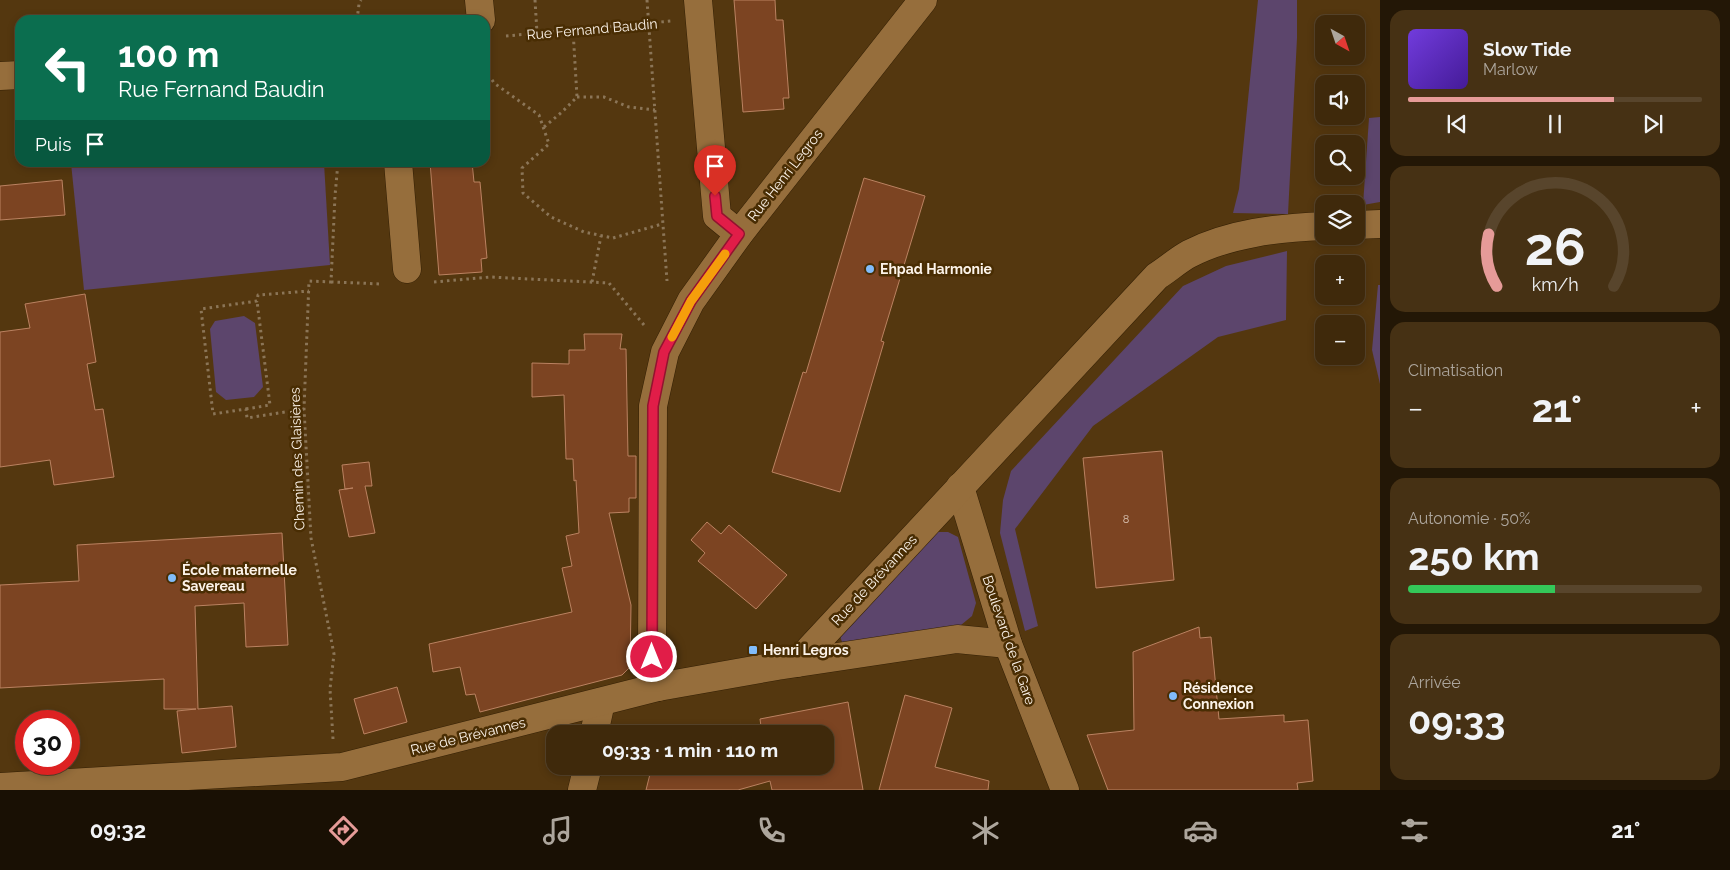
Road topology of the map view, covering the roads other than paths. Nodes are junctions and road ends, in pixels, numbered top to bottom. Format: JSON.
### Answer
{"nodes":[{"id":1,"x":479,"y":0,"type":"edge"},
{"id":2,"x":923,"y":0,"type":"edge"},
{"id":3,"x":699,"y":9,"type":"edge"},
{"id":4,"x":480,"y":15,"type":"edge"},
{"id":5,"x":15,"y":75,"type":"edge"},
{"id":6,"x":0,"y":76,"type":"edge"},
{"id":7,"x":398,"y":167,"type":"edge"},
{"id":8,"x":1380,"y":224,"type":"edge"},
{"id":9,"x":1365,"y":225,"type":"edge"},
{"id":10,"x":1315,"y":226,"type":"edge"},
{"id":11,"x":739,"y":234,"type":"junction"},
{"id":12,"x":408,"y":278,"type":"road end"},
{"id":13,"x":960,"y":487,"type":"junction"},
{"id":14,"x":1008,"y":644,"type":"junction"},
{"id":15,"x":797,"y":663,"type":"junction"},
{"id":16,"x":658,"y":687,"type":"junction"},
{"id":17,"x":601,"y":702,"type":"junction"},
{"id":18,"x":596,"y":725,"type":"edge"},
{"id":19,"x":586,"y":775,"type":"edge"},
{"id":20,"x":0,"y":787,"type":"edge"},
{"id":21,"x":582,"y":790,"type":"edge"},
{"id":22,"x":1065,"y":790,"type":"edge"}],
"edges":[{"from":1,"to":4,"type":"street"},
{"from":2,"to":11,"type":"street","name":"Rue Henri Legros"},
{"from":3,"to":11,"type":"street"},
{"from":5,"to":6,"type":"street"},
{"from":7,"to":12,"type":"street"},
{"from":8,"to":9,"type":"street"},
{"from":10,"to":13,"type":"street","name":"Rue de Brévannes"},
{"from":11,"to":16,"type":"street","name":"Rue Henri Legros"},
{"from":13,"to":14,"type":"street","name":"Boulevard de la Gare"},
{"from":13,"to":15,"type":"street","name":"Rue de Brévannes"},
{"from":14,"to":15,"type":"street"},
{"from":14,"to":22,"type":"street","name":"Boulevard de la Gare"},
{"from":15,"to":16,"type":"street","name":"Rue de Brévannes"},
{"from":16,"to":17,"type":"street","name":"Rue de Brévannes"},
{"from":17,"to":18,"type":"street"},
{"from":17,"to":20,"type":"street","name":"Rue de Brévannes"},
{"from":19,"to":21,"type":"street"}]}
